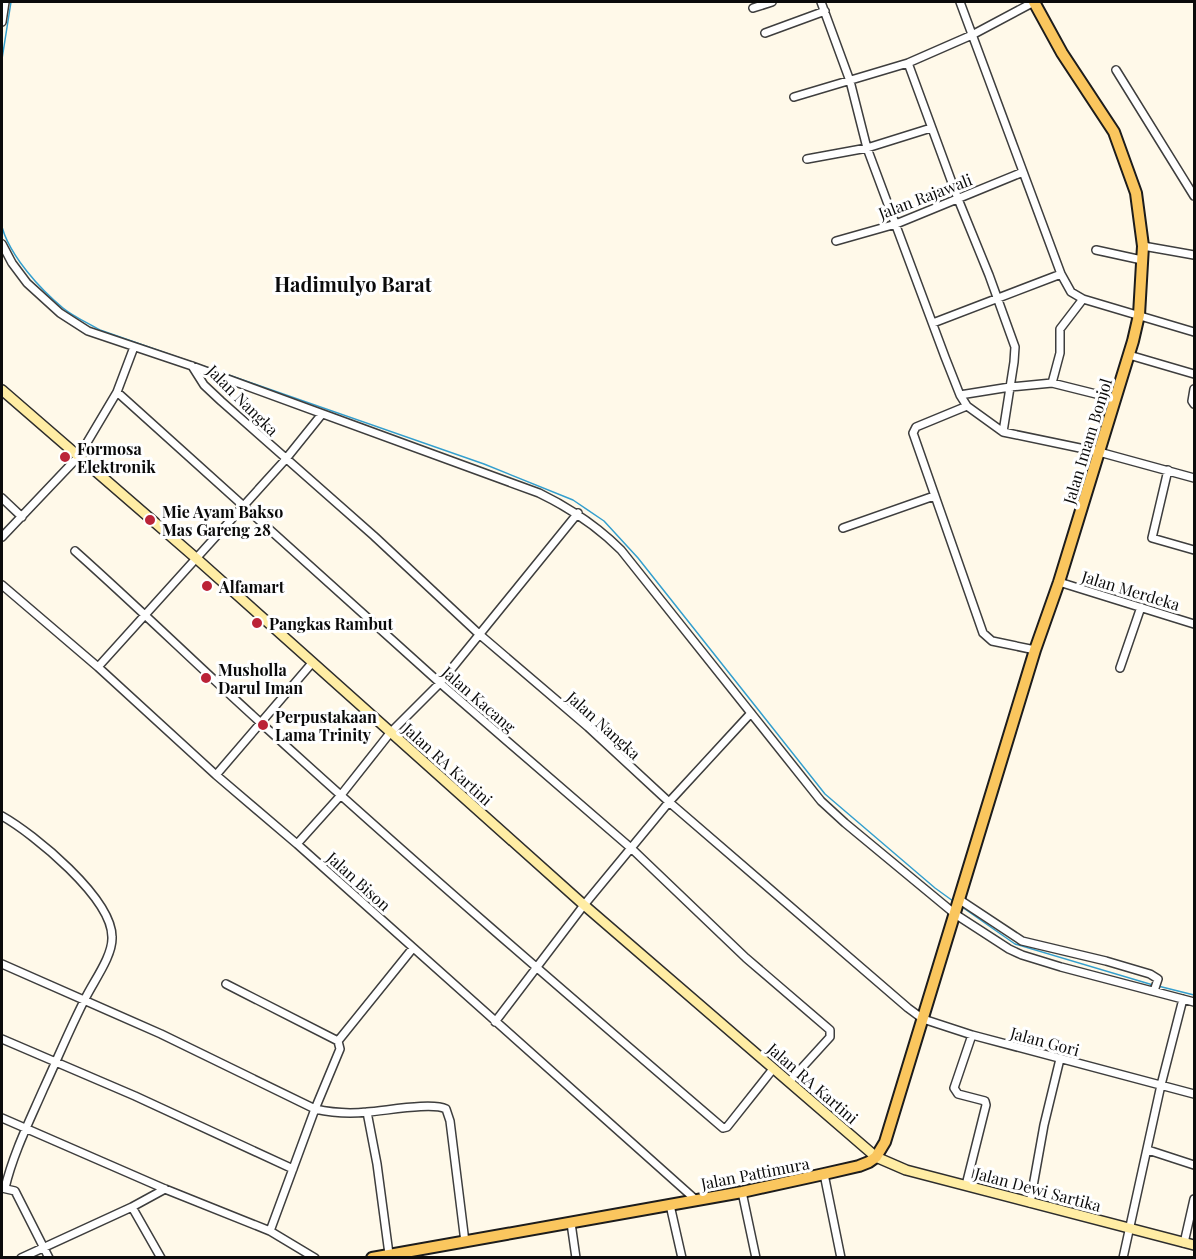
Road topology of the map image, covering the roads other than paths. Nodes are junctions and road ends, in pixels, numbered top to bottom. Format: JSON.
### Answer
{"nodes":[{"id":1,"x":5,"y":2,"type":"edge"},
{"id":2,"x":772,"y":2,"type":"edge"},
{"id":3,"x":821,"y":2,"type":"edge"},
{"id":4,"x":960,"y":2,"type":"edge"},
{"id":5,"x":1034,"y":2,"type":"edge"},
{"id":6,"x":753,"y":8,"type":"dead end"},
{"id":7,"x":825,"y":11,"type":"junction"},
{"id":8,"x":2,"y":22,"type":"edge"},
{"id":9,"x":765,"y":33,"type":"dead end"},
{"id":10,"x":972,"y":35,"type":"junction"},
{"id":11,"x":908,"y":63,"type":"junction"},
{"id":12,"x":1116,"y":70,"type":"dead end"},
{"id":13,"x":850,"y":81,"type":"junction"},
{"id":14,"x":794,"y":97,"type":"dead end"},
{"id":15,"x":931,"y":128,"type":"junction"},
{"id":16,"x":867,"y":148,"type":"junction"},
{"id":17,"x":807,"y":159,"type":"dead end"},
{"id":18,"x":1023,"y":172,"type":"junction"},
{"id":19,"x":1194,"y":196,"type":"edge"},
{"id":20,"x":958,"y":199,"type":"junction"},
{"id":21,"x":896,"y":224,"type":"junction"},
{"id":22,"x":836,"y":241,"type":"dead end"},
{"id":23,"x":2,"y":244,"type":"edge"},
{"id":24,"x":1143,"y":246,"type":"junction"},
{"id":25,"x":1096,"y":250,"type":"dead end"},
{"id":26,"x":1194,"y":255,"type":"edge"},
{"id":27,"x":1143,"y":260,"type":"junction"},
{"id":28,"x":1061,"y":274,"type":"junction"},
{"id":29,"x":1083,"y":299,"type":"junction"},
{"id":30,"x":998,"y":300,"type":"junction"},
{"id":31,"x":1139,"y":315,"type":"junction"},
{"id":32,"x":933,"y":323,"type":"junction"},
{"id":33,"x":1194,"y":332,"type":"edge"},
{"id":34,"x":134,"y":347,"type":"junction"},
{"id":35,"x":1129,"y":355,"type":"junction"},
{"id":36,"x":192,"y":366,"type":"junction"},
{"id":37,"x":1194,"y":374,"type":"edge"},
{"id":38,"x":1052,"y":383,"type":"junction"},
{"id":39,"x":1010,"y":387,"type":"junction"},
{"id":40,"x":1194,"y":389,"type":"edge"},
{"id":41,"x":2,"y":390,"type":"edge"},
{"id":42,"x":117,"y":392,"type":"junction"},
{"id":43,"x":960,"y":395,"type":"junction"},
{"id":44,"x":1116,"y":399,"type":"junction"},
{"id":45,"x":1194,"y":404,"type":"edge"},
{"id":46,"x":968,"y":406,"type":"junction"},
{"id":47,"x":322,"y":414,"type":"junction"},
{"id":48,"x":1003,"y":432,"type":"junction"},
{"id":49,"x":1099,"y":452,"type":"junction"},
{"id":50,"x":80,"y":456,"type":"junction"},
{"id":51,"x":285,"y":460,"type":"junction"},
{"id":52,"x":1168,"y":470,"type":"junction"},
{"id":53,"x":1194,"y":478,"type":"edge"},
{"id":54,"x":934,"y":496,"type":"junction"},
{"id":55,"x":2,"y":498,"type":"edge"},
{"id":56,"x":244,"y":507,"type":"junction"},
{"id":57,"x":578,"y":513,"type":"junction"},
{"id":58,"x":22,"y":517,"type":"junction"},
{"id":59,"x":843,"y":528,"type":"dead end"},
{"id":60,"x":2,"y":537,"type":"edge"},
{"id":61,"x":1194,"y":550,"type":"edge"},
{"id":62,"x":75,"y":551,"type":"dead end"},
{"id":63,"x":197,"y":559,"type":"junction"},
{"id":64,"x":1059,"y":582,"type":"junction"},
{"id":65,"x":2,"y":585,"type":"edge"},
{"id":66,"x":1141,"y":608,"type":"junction"},
{"id":67,"x":146,"y":615,"type":"junction"},
{"id":68,"x":1194,"y":624,"type":"edge"},
{"id":69,"x":479,"y":634,"type":"junction"},
{"id":70,"x":1035,"y":650,"type":"junction"},
{"id":71,"x":312,"y":663,"type":"junction"},
{"id":72,"x":98,"y":667,"type":"junction"},
{"id":73,"x":1120,"y":668,"type":"dead end"},
{"id":74,"x":440,"y":683,"type":"junction"},
{"id":75,"x":751,"y":713,"type":"junction"},
{"id":76,"x":261,"y":723,"type":"junction"},
{"id":77,"x":390,"y":732,"type":"junction"},
{"id":78,"x":216,"y":775,"type":"junction"},
{"id":79,"x":341,"y":795,"type":"junction"},
{"id":80,"x":669,"y":802,"type":"junction"},
{"id":81,"x":2,"y":816,"type":"edge"},
{"id":82,"x":297,"y":844,"type":"junction"},
{"id":83,"x":632,"y":849,"type":"junction"},
{"id":84,"x":959,"y":900,"type":"junction"},
{"id":85,"x":584,"y":905,"type":"junction"},
{"id":86,"x":955,"y":914,"type":"junction"},
{"id":87,"x":413,"y":948,"type":"junction"},
{"id":88,"x":2,"y":964,"type":"edge"},
{"id":89,"x":535,"y":968,"type":"junction"},
{"id":90,"x":226,"y":984,"type":"dead end"},
{"id":91,"x":1156,"y":988,"type":"junction"},
{"id":92,"x":1183,"y":999,"type":"junction"},
{"id":93,"x":84,"y":1000,"type":"junction"},
{"id":94,"x":1194,"y":1002,"type":"edge"},
{"id":95,"x":923,"y":1019,"type":"junction"},
{"id":96,"x":495,"y":1022,"type":"junction"},
{"id":97,"x":972,"y":1035,"type":"junction"},
{"id":98,"x":2,"y":1039,"type":"edge"},
{"id":99,"x":338,"y":1041,"type":"junction"},
{"id":100,"x":1060,"y":1059,"type":"junction"},
{"id":101,"x":56,"y":1063,"type":"junction"},
{"id":102,"x":773,"y":1069,"type":"junction"},
{"id":103,"x":789,"y":1082,"type":"junction"},
{"id":104,"x":1161,"y":1085,"type":"junction"},
{"id":105,"x":1194,"y":1094,"type":"edge"},
{"id":106,"x":315,"y":1109,"type":"junction"},
{"id":107,"x":367,"y":1112,"type":"junction"},
{"id":108,"x":2,"y":1118,"type":"edge"},
{"id":109,"x":26,"y":1129,"type":"junction"},
{"id":110,"x":1148,"y":1150,"type":"junction"},
{"id":111,"x":876,"y":1157,"type":"junction"},
{"id":112,"x":1194,"y":1165,"type":"edge"},
{"id":113,"x":293,"y":1169,"type":"junction"},
{"id":114,"x":824,"y":1174,"type":"junction"},
{"id":115,"x":966,"y":1185,"type":"junction"},
{"id":116,"x":3,"y":1188,"type":"edge"},
{"id":117,"x":165,"y":1189,"type":"junction"},
{"id":118,"x":742,"y":1192,"type":"junction"},
{"id":119,"x":1194,"y":1199,"type":"edge"},
{"id":120,"x":696,"y":1200,"type":"junction"},
{"id":121,"x":1030,"y":1203,"type":"junction"},
{"id":122,"x":670,"y":1205,"type":"junction"},
{"id":123,"x":132,"y":1207,"type":"junction"},
{"id":124,"x":571,"y":1223,"type":"junction"},
{"id":125,"x":1131,"y":1229,"type":"junction"},
{"id":126,"x":270,"y":1231,"type":"junction"},
{"id":127,"x":465,"y":1242,"type":"junction"},
{"id":128,"x":1184,"y":1243,"type":"junction"},
{"id":129,"x":1194,"y":1245,"type":"edge"},
{"id":130,"x":45,"y":1247,"type":"junction"},
{"id":131,"x":389,"y":1254,"type":"junction"},
{"id":132,"x":21,"y":1257,"type":"edge"},
{"id":133,"x":50,"y":1257,"type":"edge"},
{"id":134,"x":161,"y":1257,"type":"edge"},
{"id":135,"x":315,"y":1257,"type":"edge"},
{"id":136,"x":372,"y":1257,"type":"edge"},
{"id":137,"x":576,"y":1257,"type":"edge"},
{"id":138,"x":682,"y":1257,"type":"edge"},
{"id":139,"x":756,"y":1257,"type":"edge"},
{"id":140,"x":841,"y":1257,"type":"edge"},
{"id":141,"x":1123,"y":1257,"type":"edge"}],
"edges":[{"from":1,"to":8,"type":"street"},
{"from":2,"to":6,"type":"street"},
{"from":3,"to":7,"type":"street"},
{"from":4,"to":10,"type":"street"},
{"from":5,"to":10,"type":"street"},
{"from":5,"to":24,"type":"main road","name":"Jalan Imam Bonjol"},
{"from":7,"to":9,"type":"street"},
{"from":7,"to":13,"type":"street"},
{"from":10,"to":11,"type":"street"},
{"from":10,"to":18,"type":"street"},
{"from":11,"to":13,"type":"street"},
{"from":11,"to":15,"type":"street"},
{"from":12,"to":19,"type":"street"},
{"from":13,"to":14,"type":"street"},
{"from":13,"to":16,"type":"street"},
{"from":15,"to":16,"type":"street"},
{"from":15,"to":20,"type":"street"},
{"from":16,"to":17,"type":"street"},
{"from":16,"to":21,"type":"street"},
{"from":18,"to":20,"type":"street","name":"Jalan Rajawali"},
{"from":18,"to":28,"type":"street"},
{"from":20,"to":21,"type":"street","name":"Jalan Rajawali"},
{"from":20,"to":30,"type":"street"},
{"from":21,"to":22,"type":"street","name":"Jalan Rajawali"},
{"from":21,"to":32,"type":"street"},
{"from":23,"to":34,"type":"street"},
{"from":24,"to":26,"type":"street"},
{"from":24,"to":27,"type":"main road","name":"Jalan Imam Bonjol"},
{"from":25,"to":27,"type":"street"},
{"from":27,"to":31,"type":"main road","name":"Jalan Imam Bonjol"},
{"from":28,"to":29,"type":"street"},
{"from":28,"to":30,"type":"street"},
{"from":29,"to":31,"type":"street"},
{"from":29,"to":38,"type":"street"},
{"from":30,"to":32,"type":"street"},
{"from":30,"to":39,"type":"street"},
{"from":31,"to":33,"type":"street"},
{"from":31,"to":35,"type":"main road","name":"Jalan Imam Bonjol"},
{"from":32,"to":43,"type":"street"},
{"from":34,"to":36,"type":"street"},
{"from":34,"to":42,"type":"street"},
{"from":35,"to":37,"type":"street"},
{"from":35,"to":44,"type":"main road","name":"Jalan Imam Bonjol"},
{"from":36,"to":47,"type":"street","name":"Jalan Nangka"},
{"from":36,"to":51,"type":"street","name":"Jalan Nangka"},
{"from":38,"to":39,"type":"street"},
{"from":38,"to":44,"type":"street"},
{"from":39,"to":43,"type":"street"},
{"from":39,"to":48,"type":"street"},
{"from":40,"to":45,"type":"street"},
{"from":41,"to":50,"type":"main road","name":"Jalan RA Kartini"},
{"from":42,"to":50,"type":"street"},
{"from":42,"to":56,"type":"street","name":"Jalan Kacang"},
{"from":43,"to":46,"type":"street"},
{"from":44,"to":49,"type":"main road","name":"Jalan Imam Bonjol"},
{"from":46,"to":48,"type":"street"},
{"from":46,"to":54,"type":"street"},
{"from":47,"to":51,"type":"street"},
{"from":47,"to":57,"type":"street","name":"Jalan Nangka"},
{"from":48,"to":49,"type":"street"},
{"from":49,"to":52,"type":"street"},
{"from":49,"to":64,"type":"main road","name":"Jalan Imam Bonjol"},
{"from":50,"to":58,"type":"street"},
{"from":50,"to":63,"type":"main road","name":"Jalan RA Kartini"},
{"from":51,"to":56,"type":"street"},
{"from":51,"to":69,"type":"street","name":"Jalan Nangka"},
{"from":52,"to":53,"type":"street"},
{"from":52,"to":61,"type":"street"},
{"from":54,"to":59,"type":"street"},
{"from":54,"to":70,"type":"street"},
{"from":55,"to":58,"type":"street"},
{"from":56,"to":63,"type":"street"},
{"from":56,"to":74,"type":"street","name":"Jalan Kacang"},
{"from":57,"to":69,"type":"street"},
{"from":57,"to":75,"type":"street","name":"Jalan Nangka"},
{"from":58,"to":60,"type":"street"},
{"from":62,"to":67,"type":"street"},
{"from":63,"to":67,"type":"street"},
{"from":63,"to":71,"type":"main road","name":"Jalan RA Kartini"},
{"from":64,"to":66,"type":"street","name":"Jalan Merdeka"},
{"from":64,"to":70,"type":"main road","name":"Jalan Imam Bonjol"},
{"from":65,"to":72,"type":"street","name":"Jalan Bison"},
{"from":66,"to":68,"type":"street","name":"Jalan Merdeka"},
{"from":66,"to":73,"type":"street"},
{"from":67,"to":72,"type":"street"},
{"from":67,"to":76,"type":"street"},
{"from":69,"to":74,"type":"street"},
{"from":69,"to":80,"type":"street","name":"Jalan Nangka"},
{"from":70,"to":84,"type":"main road","name":"Jalan Imam Bonjol"},
{"from":71,"to":76,"type":"street"},
{"from":71,"to":77,"type":"main road","name":"Jalan RA Kartini"},
{"from":72,"to":78,"type":"street","name":"Jalan Bison"},
{"from":74,"to":77,"type":"street"},
{"from":74,"to":83,"type":"street","name":"Jalan Kacang"},
{"from":75,"to":80,"type":"street"},
{"from":75,"to":86,"type":"street","name":"Jalan Nangka"},
{"from":76,"to":78,"type":"street"},
{"from":76,"to":79,"type":"street"},
{"from":77,"to":79,"type":"street"},
{"from":77,"to":85,"type":"main road","name":"Jalan RA Kartini"},
{"from":78,"to":82,"type":"street","name":"Jalan Bison"},
{"from":79,"to":82,"type":"street"},
{"from":79,"to":89,"type":"street"},
{"from":80,"to":83,"type":"street"},
{"from":80,"to":95,"type":"street","name":"Jalan Nangka"},
{"from":81,"to":93,"type":"street"},
{"from":82,"to":87,"type":"street","name":"Jalan Bison"},
{"from":83,"to":85,"type":"street"},
{"from":83,"to":103,"type":"street","name":"Jalan Kacang"},
{"from":84,"to":86,"type":"main road"},
{"from":84,"to":91,"type":"street"},
{"from":85,"to":89,"type":"street"},
{"from":85,"to":102,"type":"main road","name":"Jalan RA Kartini"},
{"from":86,"to":91,"type":"street","name":"Jalan Nangka"},
{"from":86,"to":95,"type":"main road"},
{"from":87,"to":96,"type":"street","name":"Jalan Bison"},
{"from":87,"to":99,"type":"street"},
{"from":88,"to":93,"type":"street"},
{"from":89,"to":96,"type":"street"},
{"from":89,"to":102,"type":"street"},
{"from":90,"to":99,"type":"street"},
{"from":91,"to":92,"type":"street"},
{"from":92,"to":94,"type":"street"},
{"from":92,"to":104,"type":"street"},
{"from":93,"to":101,"type":"street"},
{"from":93,"to":106,"type":"street"},
{"from":95,"to":97,"type":"street","name":"Jalan Gori"},
{"from":95,"to":111,"type":"main road"},
{"from":96,"to":120,"type":"street","name":"Jalan Bison"},
{"from":97,"to":100,"type":"street","name":"Jalan Gori"},
{"from":97,"to":115,"type":"street"},
{"from":98,"to":101,"type":"street"},
{"from":99,"to":106,"type":"street"},
{"from":100,"to":104,"type":"street","name":"Jalan Gori"},
{"from":100,"to":121,"type":"street"},
{"from":101,"to":109,"type":"street"},
{"from":101,"to":113,"type":"street"},
{"from":102,"to":103,"type":"main road","name":"Jalan RA Kartini"},
{"from":103,"to":111,"type":"main road","name":"Jalan RA Kartini"},
{"from":104,"to":105,"type":"street","name":"Jalan Gori"},
{"from":104,"to":110,"type":"street"},
{"from":106,"to":107,"type":"street"},
{"from":106,"to":113,"type":"street"},
{"from":107,"to":127,"type":"street"},
{"from":107,"to":131,"type":"street"},
{"from":108,"to":109,"type":"street"},
{"from":109,"to":116,"type":"street"},
{"from":109,"to":117,"type":"street"},
{"from":110,"to":112,"type":"street"},
{"from":110,"to":125,"type":"street"},
{"from":111,"to":114,"type":"main road","name":"Jalan Pattimura"},
{"from":111,"to":115,"type":"main road","name":"Jalan Dewi Sartika"},
{"from":113,"to":126,"type":"street"},
{"from":114,"to":118,"type":"main road","name":"Jalan Pattimura"},
{"from":114,"to":140,"type":"street"},
{"from":115,"to":121,"type":"main road","name":"Jalan Dewi Sartika"},
{"from":116,"to":130,"type":"street"},
{"from":117,"to":123,"type":"street"},
{"from":117,"to":126,"type":"street"},
{"from":118,"to":120,"type":"main road","name":"Jalan Pattimura"},
{"from":118,"to":139,"type":"street"},
{"from":119,"to":128,"type":"street"},
{"from":120,"to":122,"type":"main road","name":"Jalan Pattimura"},
{"from":121,"to":125,"type":"main road","name":"Jalan Dewi Sartika"},
{"from":122,"to":124,"type":"main road","name":"Jalan Pattimura"},
{"from":122,"to":138,"type":"street"},
{"from":123,"to":130,"type":"street"},
{"from":123,"to":134,"type":"street"},
{"from":124,"to":127,"type":"main road","name":"Jalan Pattimura"},
{"from":124,"to":137,"type":"street"},
{"from":125,"to":128,"type":"main road","name":"Jalan Dewi Sartika"},
{"from":125,"to":141,"type":"street"},
{"from":126,"to":135,"type":"street"},
{"from":127,"to":131,"type":"main road","name":"Jalan Pattimura"},
{"from":128,"to":129,"type":"main road","name":"Jalan Dewi Sartika"},
{"from":130,"to":132,"type":"street"},
{"from":130,"to":133,"type":"street"},
{"from":131,"to":136,"type":"main road","name":"Jalan Pattimura"}]}
